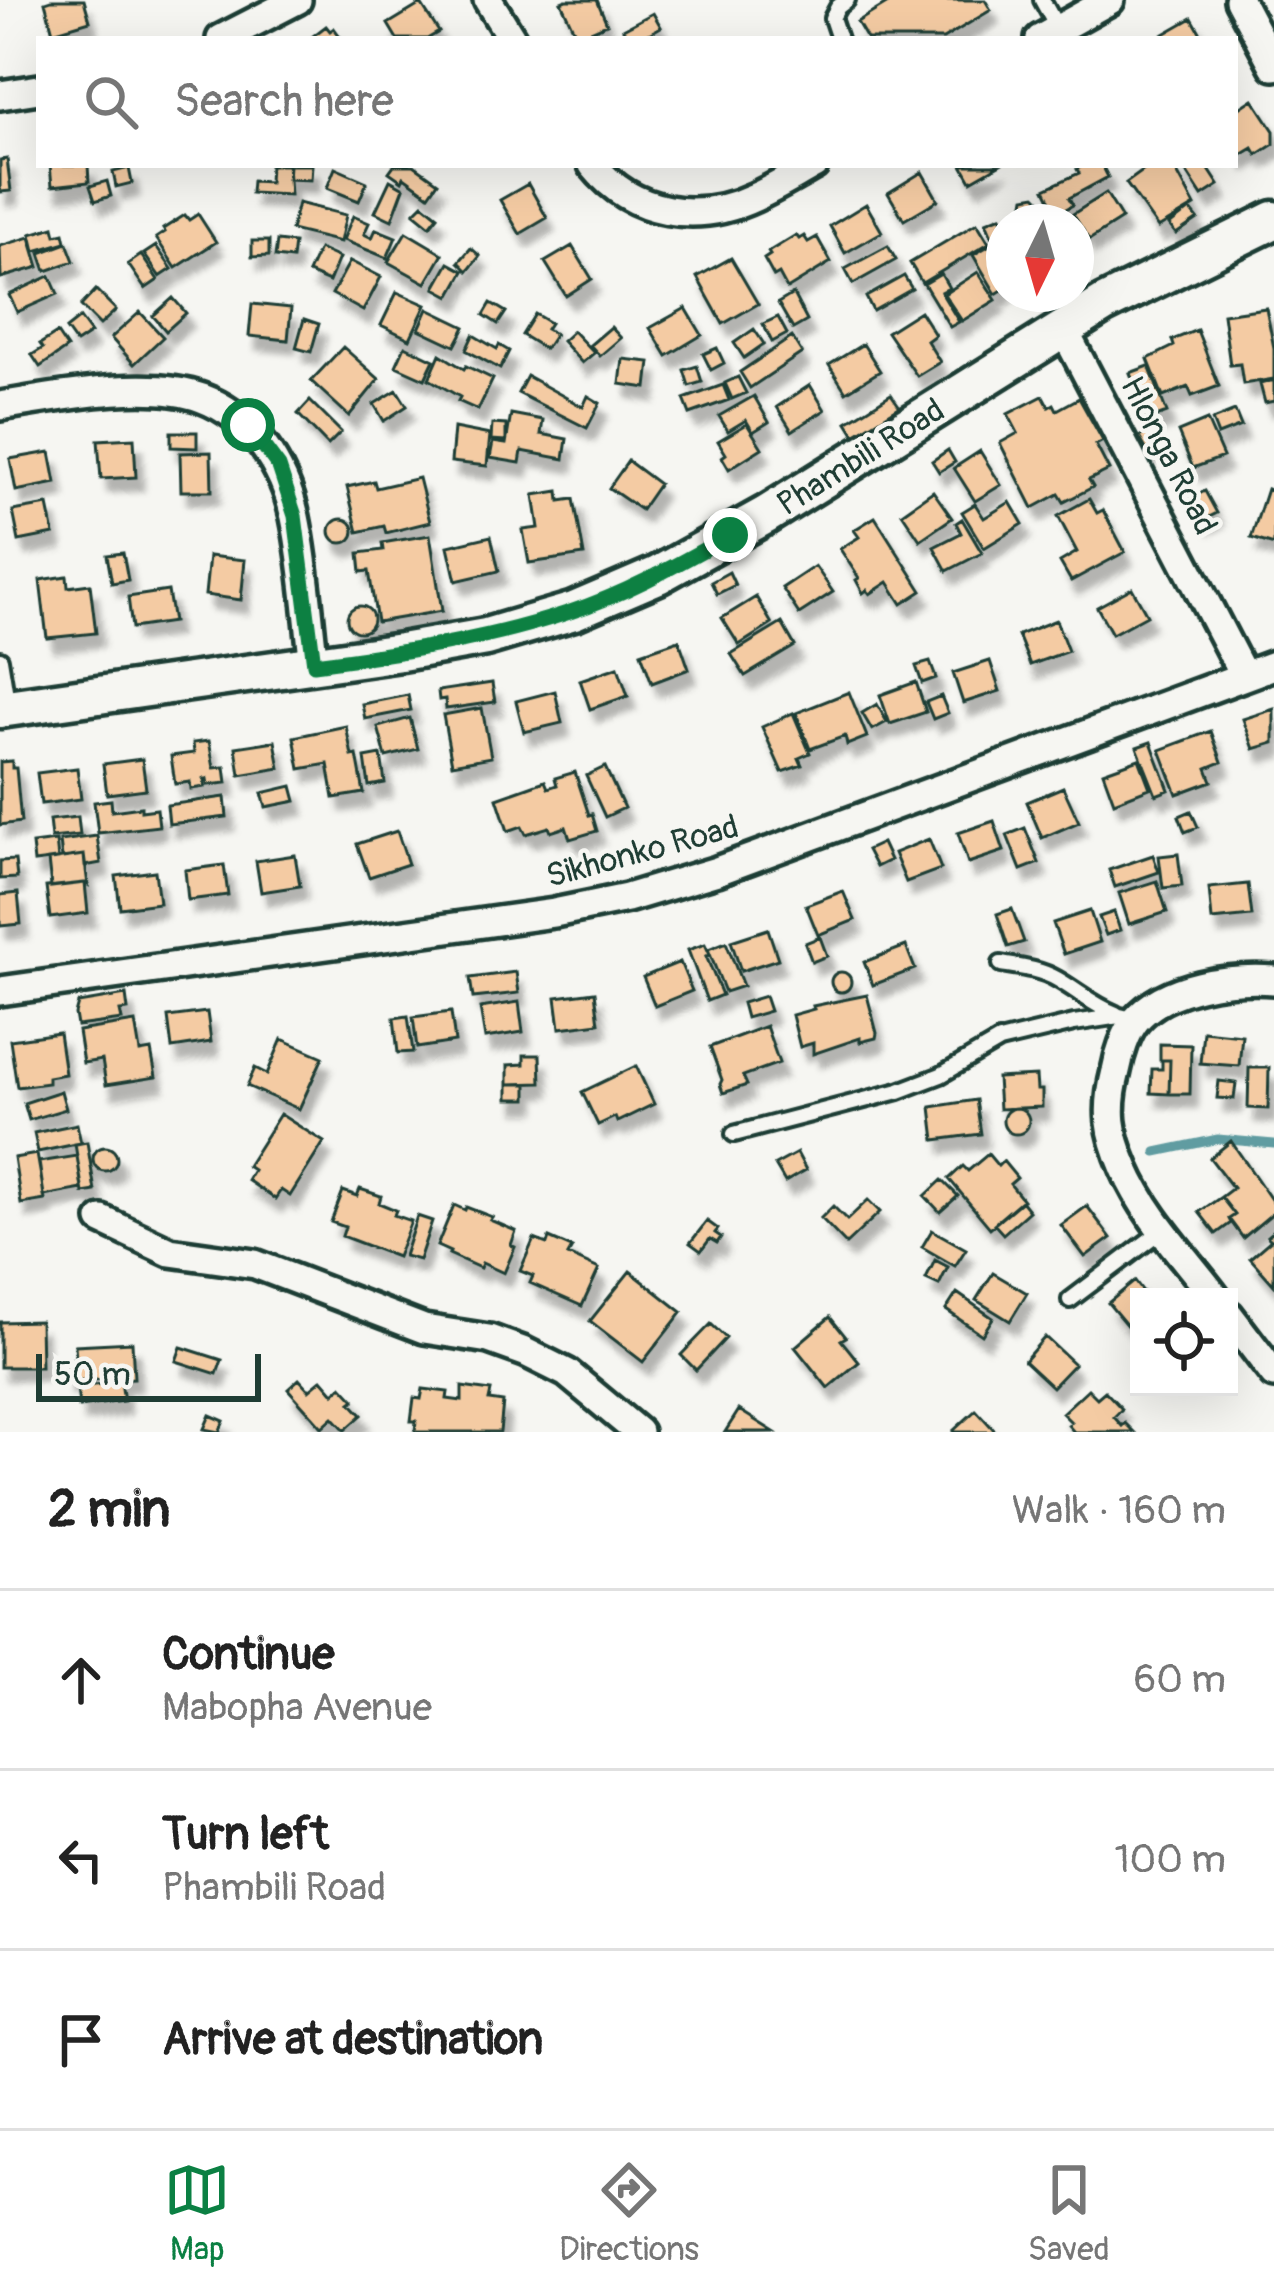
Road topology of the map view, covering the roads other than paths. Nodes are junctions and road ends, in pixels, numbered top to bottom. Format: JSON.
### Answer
{"nodes":[{"id":1,"x":297,"y":0,"type":"edge"},
{"id":2,"x":488,"y":0,"type":"edge"},
{"id":3,"x":847,"y":0,"type":"edge"},
{"id":4,"x":1042,"y":0,"type":"edge"},
{"id":5,"x":1110,"y":0,"type":"edge"},
{"id":6,"x":1239,"y":0,"type":"edge"},
{"id":7,"x":1049,"y":34,"type":"edge"},
{"id":8,"x":227,"y":36,"type":"edge"},
{"id":9,"x":510,"y":36,"type":"edge"},
{"id":10,"x":838,"y":36,"type":"edge"},
{"id":11,"x":1274,"y":66,"type":"edge"},
{"id":12,"x":36,"y":89,"type":"edge"},
{"id":13,"x":0,"y":94,"type":"edge"},
{"id":14,"x":595,"y":168,"type":"edge"},
{"id":15,"x":809,"y":168,"type":"edge"},
{"id":16,"x":1274,"y":220,"type":"edge"},
{"id":17,"x":1064,"y":330,"type":"junction"},
{"id":18,"x":0,"y":406,"type":"edge"},
{"id":19,"x":0,"y":659,"type":"edge"},
{"id":20,"x":314,"y":664,"type":"junction"},
{"id":21,"x":1274,"y":665,"type":"edge"},
{"id":22,"x":1244,"y":676,"type":"junction"},
{"id":23,"x":4,"y":708,"type":"edge"},
{"id":24,"x":1000,"y":964,"type":"dead end"},
{"id":25,"x":1274,"y":980,"type":"edge"},
{"id":26,"x":0,"y":991,"type":"edge"},
{"id":27,"x":1128,"y":1018,"type":"junction"},
{"id":28,"x":734,"y":1134,"type":"dead end"},
{"id":29,"x":102,"y":1220,"type":"dead end"},
{"id":30,"x":1164,"y":1229,"type":"junction"},
{"id":31,"x":1208,"y":1288,"type":"edge"},
{"id":32,"x":1070,"y":1300,"type":"dead end"},
{"id":33,"x":1238,"y":1327,"type":"edge"},
{"id":34,"x":1274,"y":1374,"type":"edge"},
{"id":35,"x":638,"y":1432,"type":"edge"}],
"edges":[{"from":1,"to":8,"type":"street"},
{"from":2,"to":9,"type":"street"},
{"from":3,"to":10,"type":"lane"},
{"from":4,"to":7,"type":"lane"},
{"from":5,"to":7,"type":"street"},
{"from":6,"to":11,"type":"street"},
{"from":12,"to":13,"type":"street"},
{"from":14,"to":15,"type":"street"},
{"from":16,"to":17,"type":"street","name":"Phambili Road"},
{"from":17,"to":20,"type":"street","name":"Phambili Road"},
{"from":17,"to":22,"type":"street","name":"Hlonga Road"},
{"from":18,"to":20,"type":"street"},
{"from":19,"to":23,"type":"lane"},
{"from":20,"to":23,"type":"street","name":"Phambili Road"},
{"from":21,"to":22,"type":"street","name":"Sikhonko Road"},
{"from":22,"to":26,"type":"street","name":"Sikhonko Road"},
{"from":24,"to":27,"type":"lane"},
{"from":25,"to":27,"type":"street"},
{"from":27,"to":28,"type":"lane"},
{"from":27,"to":30,"type":"street"},
{"from":29,"to":35,"type":"street"},
{"from":30,"to":31,"type":"street"},
{"from":30,"to":32,"type":"lane"},
{"from":33,"to":34,"type":"street"}]}
